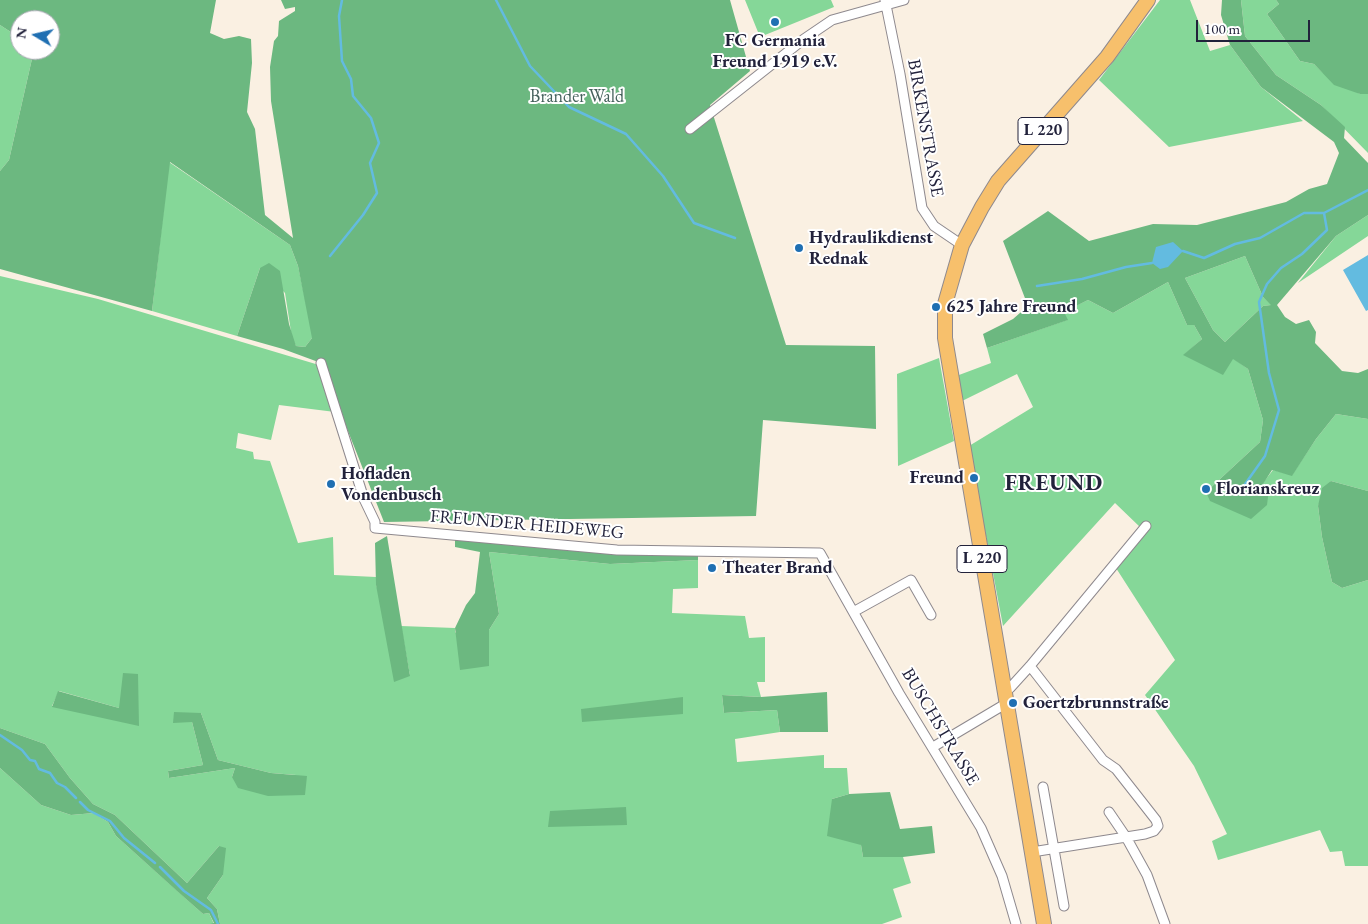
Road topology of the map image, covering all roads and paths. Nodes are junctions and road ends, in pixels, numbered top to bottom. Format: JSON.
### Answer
{"nodes":[{"id":1,"x":904,"y":0,"type":"edge"},
{"id":2,"x":1148,"y":0,"type":"edge"},
{"id":3,"x":886,"y":2,"type":"edge"},
{"id":4,"x":690,"y":129,"type":"dead end"},
{"id":5,"x":962,"y":245,"type":"junction"},
{"id":6,"x":321,"y":363,"type":"dead end"},
{"id":7,"x":1146,"y":526,"type":"dead end"},
{"id":8,"x":820,"y":553,"type":"joint"},
{"id":9,"x":855,"y":611,"type":"junction"},
{"id":10,"x":932,"y":615,"type":"dead end"},
{"id":11,"x":1030,"y":666,"type":"junction"},
{"id":12,"x":1006,"y":696,"type":"junction"},
{"id":13,"x":933,"y":747,"type":"junction"},
{"id":14,"x":1043,"y":788,"type":"dead end"},
{"id":15,"x":1109,"y":812,"type":"dead end"},
{"id":16,"x":1126,"y":837,"type":"junction"},
{"id":17,"x":1054,"y":849,"type":"junction"},
{"id":18,"x":1032,"y":852,"type":"junction"},
{"id":19,"x":1064,"y":906,"type":"dead end"},
{"id":20,"x":1016,"y":924,"type":"edge"},
{"id":21,"x":1044,"y":924,"type":"edge"},
{"id":22,"x":1165,"y":924,"type":"edge"}],
"edges":[{"from":1,"to":3,"type":"street"},
{"from":2,"to":5,"type":"main road","number":"L 220"},
{"from":3,"to":4,"type":"street"},
{"from":3,"to":5,"type":"street","name":"BIRKENSTRASSE"},
{"from":5,"to":12,"type":"main road","number":"L 220"},
{"from":6,"to":8,"type":"street","name":"FREUNDER HEIDEWEG"},
{"from":7,"to":11,"type":"street"},
{"from":8,"to":9,"type":"street","name":"BUSCHSTRASSE"},
{"from":9,"to":10,"type":"street"},
{"from":9,"to":13,"type":"street","name":"BUSCHSTRASSE"},
{"from":11,"to":12,"type":"street"},
{"from":11,"to":16,"type":"street"},
{"from":12,"to":13,"type":"street"},
{"from":12,"to":18,"type":"main road","number":"L 220"},
{"from":13,"to":20,"type":"street","name":"BUSCHSTRASSE"},
{"from":14,"to":17,"type":"street"},
{"from":15,"to":16,"type":"street"},
{"from":16,"to":17,"type":"street"},
{"from":16,"to":22,"type":"street"},
{"from":17,"to":18,"type":"street"},
{"from":17,"to":19,"type":"street"},
{"from":18,"to":21,"type":"main road","number":"L 220"}]}
